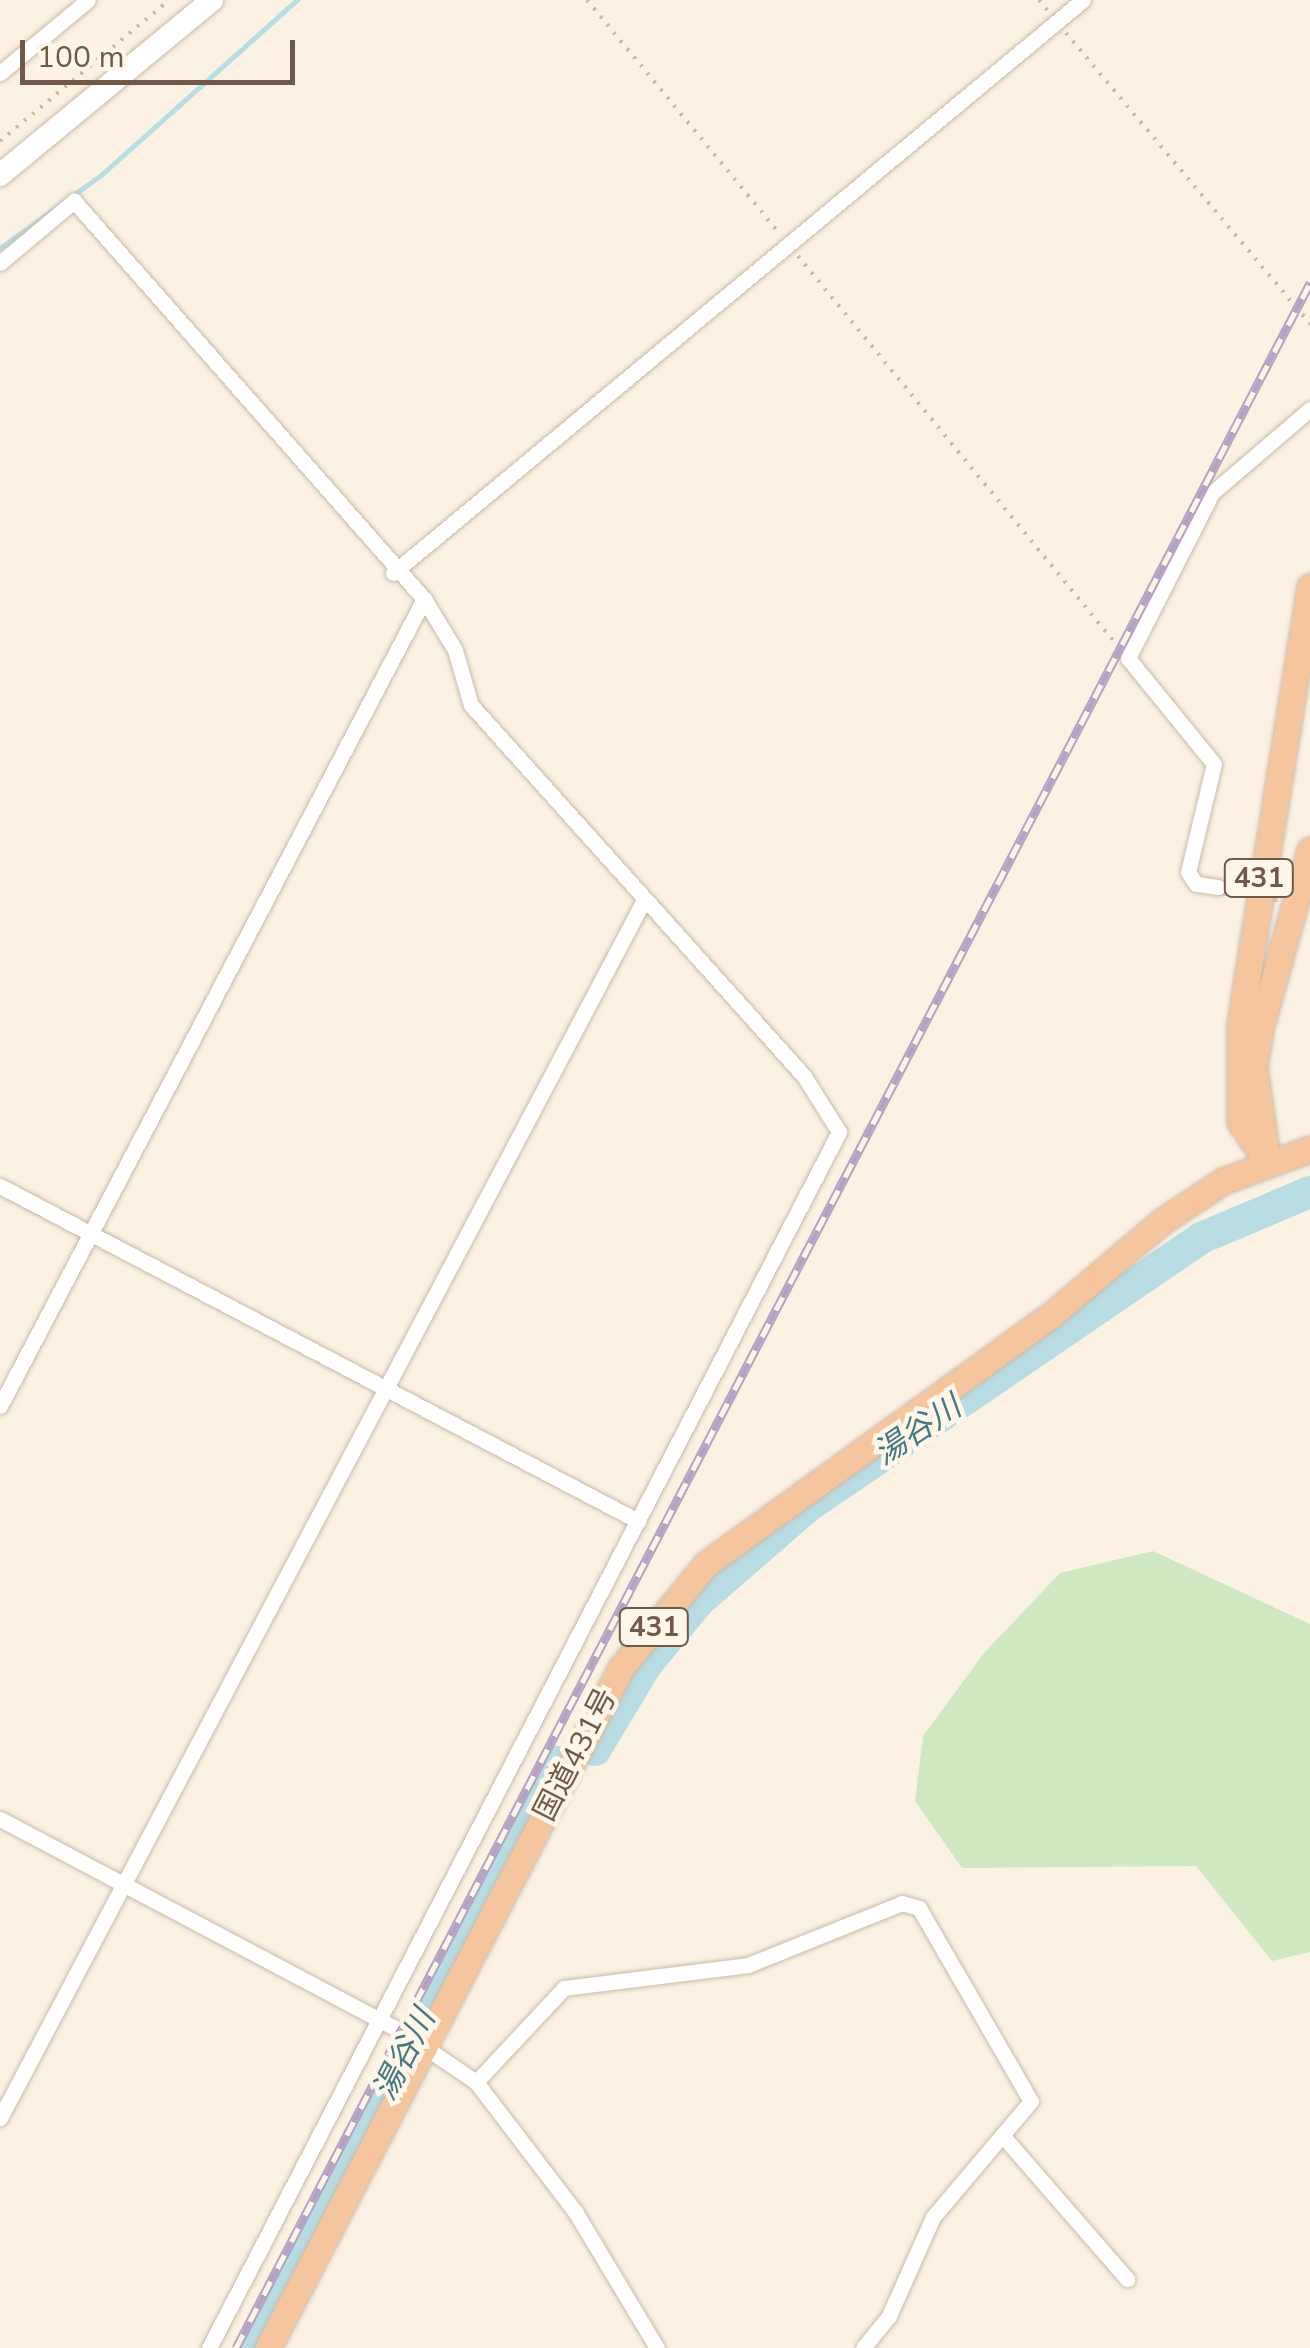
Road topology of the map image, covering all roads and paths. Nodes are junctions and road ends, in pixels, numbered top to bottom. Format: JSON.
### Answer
{"nodes":[{"id":1,"x":88,"y":0,"type":"edge"},
{"id":2,"x":169,"y":0,"type":"edge"},
{"id":3,"x":212,"y":0,"type":"edge"},
{"id":4,"x":587,"y":0,"type":"edge"},
{"id":5,"x":1083,"y":0,"type":"edge"},
{"id":6,"x":1056,"y":22,"type":"junction"},
{"id":7,"x":0,"y":73,"type":"edge"},
{"id":8,"x":0,"y":141,"type":"edge"},
{"id":9,"x":0,"y":175,"type":"edge"},
{"id":10,"x":788,"y":243,"type":"junction"},
{"id":11,"x":0,"y":263,"type":"edge"},
{"id":12,"x":1310,"y":324,"type":"edge"},
{"id":13,"x":1310,"y":408,"type":"edge"},
{"id":14,"x":392,"y":574,"type":"junction"},
{"id":15,"x":1310,"y":587,"type":"edge"},
{"id":16,"x":424,"y":600,"type":"junction"},
{"id":17,"x":1128,"y":658,"type":"junction"},
{"id":18,"x":1310,"y":850,"type":"edge"},
{"id":19,"x":1218,"y":887,"type":"tunnel mouth"},
{"id":20,"x":644,"y":900,"type":"junction"},
{"id":21,"x":1310,"y":1149,"type":"edge"},
{"id":22,"x":1268,"y":1163,"type":"junction"},
{"id":23,"x":0,"y":1186,"type":"edge"},
{"id":24,"x":93,"y":1234,"type":"junction"},
{"id":25,"x":384,"y":1387,"type":"junction"},
{"id":26,"x":0,"y":1406,"type":"edge"},
{"id":27,"x":638,"y":1520,"type":"junction"},
{"id":28,"x":0,"y":1819,"type":"edge"},
{"id":29,"x":124,"y":1886,"type":"junction"},
{"id":30,"x":377,"y":2021,"type":"junction"},
{"id":31,"x":426,"y":2048,"type":"junction"},
{"id":32,"x":476,"y":2082,"type":"junction"},
{"id":33,"x":0,"y":2118,"type":"edge"},
{"id":34,"x":1002,"y":2135,"type":"junction"},
{"id":35,"x":1127,"y":2279,"type":"dead end"},
{"id":36,"x":209,"y":2348,"type":"edge"},
{"id":37,"x":268,"y":2348,"type":"edge"},
{"id":38,"x":657,"y":2348,"type":"edge"},
{"id":39,"x":864,"y":2348,"type":"edge"}],
"edges":[{"from":1,"to":7,"type":"street"},
{"from":2,"to":8,"type":"path"},
{"from":3,"to":9,"type":"main road"},
{"from":4,"to":10,"type":"path"},
{"from":5,"to":6,"type":"street"},
{"from":6,"to":10,"type":"street"},
{"from":6,"to":12,"type":"path"},
{"from":10,"to":14,"type":"street"},
{"from":10,"to":17,"type":"path"},
{"from":11,"to":14,"type":"street"},
{"from":13,"to":17,"type":"street"},
{"from":14,"to":16,"type":"street"},
{"from":15,"to":22,"type":"highway","number":"431"},
{"from":16,"to":20,"type":"street"},
{"from":16,"to":24,"type":"street"},
{"from":17,"to":19,"type":"street"},
{"from":18,"to":22,"type":"highway","number":"431"},
{"from":20,"to":25,"type":"street"},
{"from":20,"to":27,"type":"street"},
{"from":21,"to":22,"type":"highway","name":"国道431号","number":"431"},
{"from":22,"to":31,"type":"highway","name":"国道431号","number":"431"},
{"from":23,"to":24,"type":"street"},
{"from":24,"to":25,"type":"street"},
{"from":24,"to":26,"type":"street"},
{"from":25,"to":27,"type":"street"},
{"from":25,"to":29,"type":"street"},
{"from":27,"to":30,"type":"street"},
{"from":28,"to":29,"type":"street"},
{"from":29,"to":30,"type":"street"},
{"from":29,"to":33,"type":"street"},
{"from":30,"to":31,"type":"street"},
{"from":30,"to":36,"type":"street"},
{"from":31,"to":32,"type":"street"},
{"from":31,"to":37,"type":"highway","name":"国道431号","number":"431"},
{"from":32,"to":34,"type":"street"},
{"from":32,"to":38,"type":"street"},
{"from":34,"to":35,"type":"street"},
{"from":34,"to":39,"type":"street"}]}
